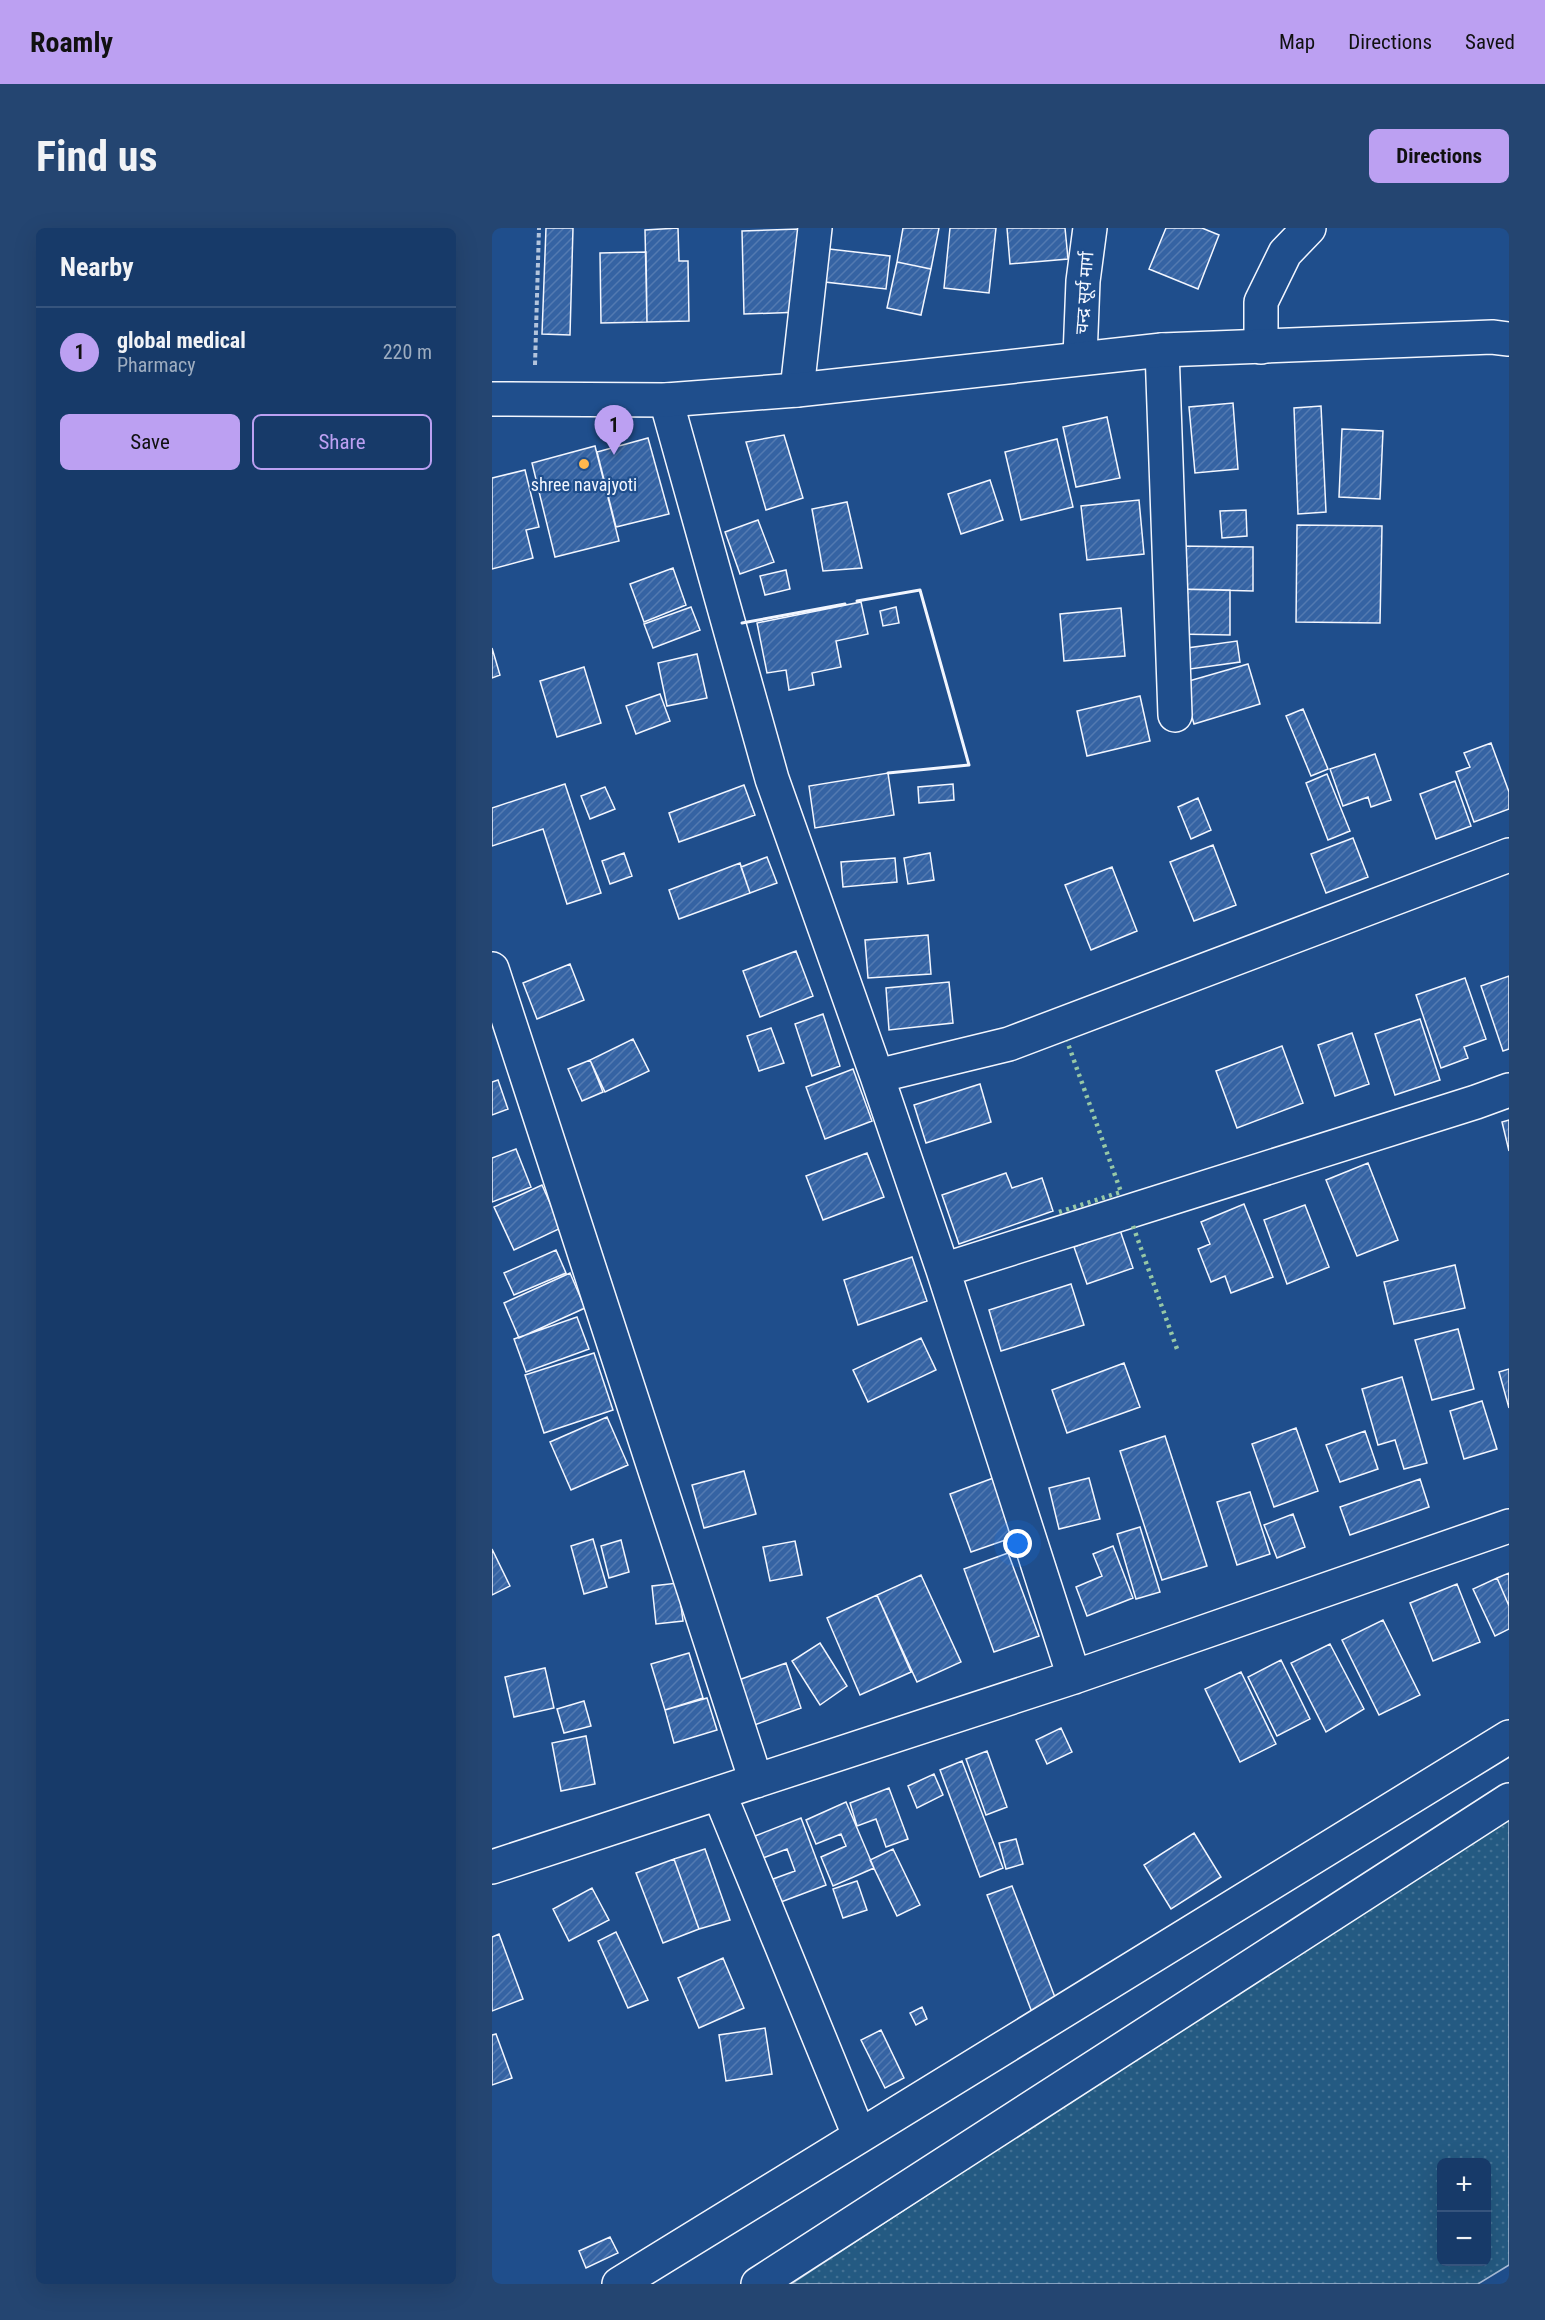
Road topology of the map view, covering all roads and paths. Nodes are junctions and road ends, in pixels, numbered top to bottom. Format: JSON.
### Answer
{"nodes":[{"id":1,"x":539,"y":228,"type":"edge"},
{"id":2,"x":815,"y":228,"type":"edge"},
{"id":3,"x":1090,"y":228,"type":"edge"},
{"id":4,"x":1309,"y":228,"type":"edge"},
{"id":5,"x":1509,"y":339,"type":"edge"},
{"id":6,"x":1261,"y":347,"type":"junction"},
{"id":7,"x":1161,"y":350,"type":"junction"},
{"id":8,"x":1080,"y":357,"type":"junction"},
{"id":9,"x":797,"y":390,"type":"junction"},
{"id":10,"x":492,"y":399,"type":"edge"},
{"id":11,"x":534,"y":400,"type":"junction"},
{"id":12,"x":666,"y":400,"type":"junction"},
{"id":13,"x":1175,"y":715,"type":"dead end"},
{"id":14,"x":1509,"y":855,"type":"edge"},
{"id":15,"x":492,"y":969,"type":"edge"},
{"id":16,"x":877,"y":1076,"type":"junction"},
{"id":17,"x":1509,"y":1090,"type":"edge"},
{"id":18,"x":942,"y":1270,"type":"junction"},
{"id":19,"x":1509,"y":1526,"type":"edge"},
{"id":20,"x":1074,"y":1677,"type":"junction"},
{"id":21,"x":1509,"y":1737,"type":"edge"},
{"id":22,"x":756,"y":1781,"type":"junction"},
{"id":23,"x":719,"y":1793,"type":"junction"},
{"id":24,"x":1509,"y":1800,"type":"edge"},
{"id":25,"x":492,"y":1866,"type":"edge"},
{"id":26,"x":860,"y":2135,"type":"junction"},
{"id":27,"x":618,"y":2284,"type":"edge"},
{"id":28,"x":758,"y":2284,"type":"edge"}],
"edges":[{"from":1,"to":11,"type":"path"},
{"from":2,"to":9,"type":"street"},
{"from":3,"to":8,"type":"street","name":"चन्द्र सूर्य मार्ग"},
{"from":4,"to":6,"type":"street"},
{"from":5,"to":6,"type":"street"},
{"from":6,"to":7,"type":"street"},
{"from":7,"to":8,"type":"street"},
{"from":7,"to":13,"type":"street"},
{"from":8,"to":9,"type":"street"},
{"from":9,"to":12,"type":"street"},
{"from":10,"to":11,"type":"street"},
{"from":11,"to":12,"type":"street"},
{"from":12,"to":16,"type":"street"},
{"from":14,"to":16,"type":"street"},
{"from":15,"to":22,"type":"street"},
{"from":16,"to":18,"type":"street"},
{"from":17,"to":18,"type":"street"},
{"from":18,"to":20,"type":"street"},
{"from":19,"to":20,"type":"street"},
{"from":20,"to":22,"type":"street"},
{"from":21,"to":26,"type":"street"},
{"from":22,"to":23,"type":"street"},
{"from":23,"to":25,"type":"street"},
{"from":23,"to":26,"type":"street"},
{"from":24,"to":28,"type":"street"},
{"from":26,"to":27,"type":"street"}]}
